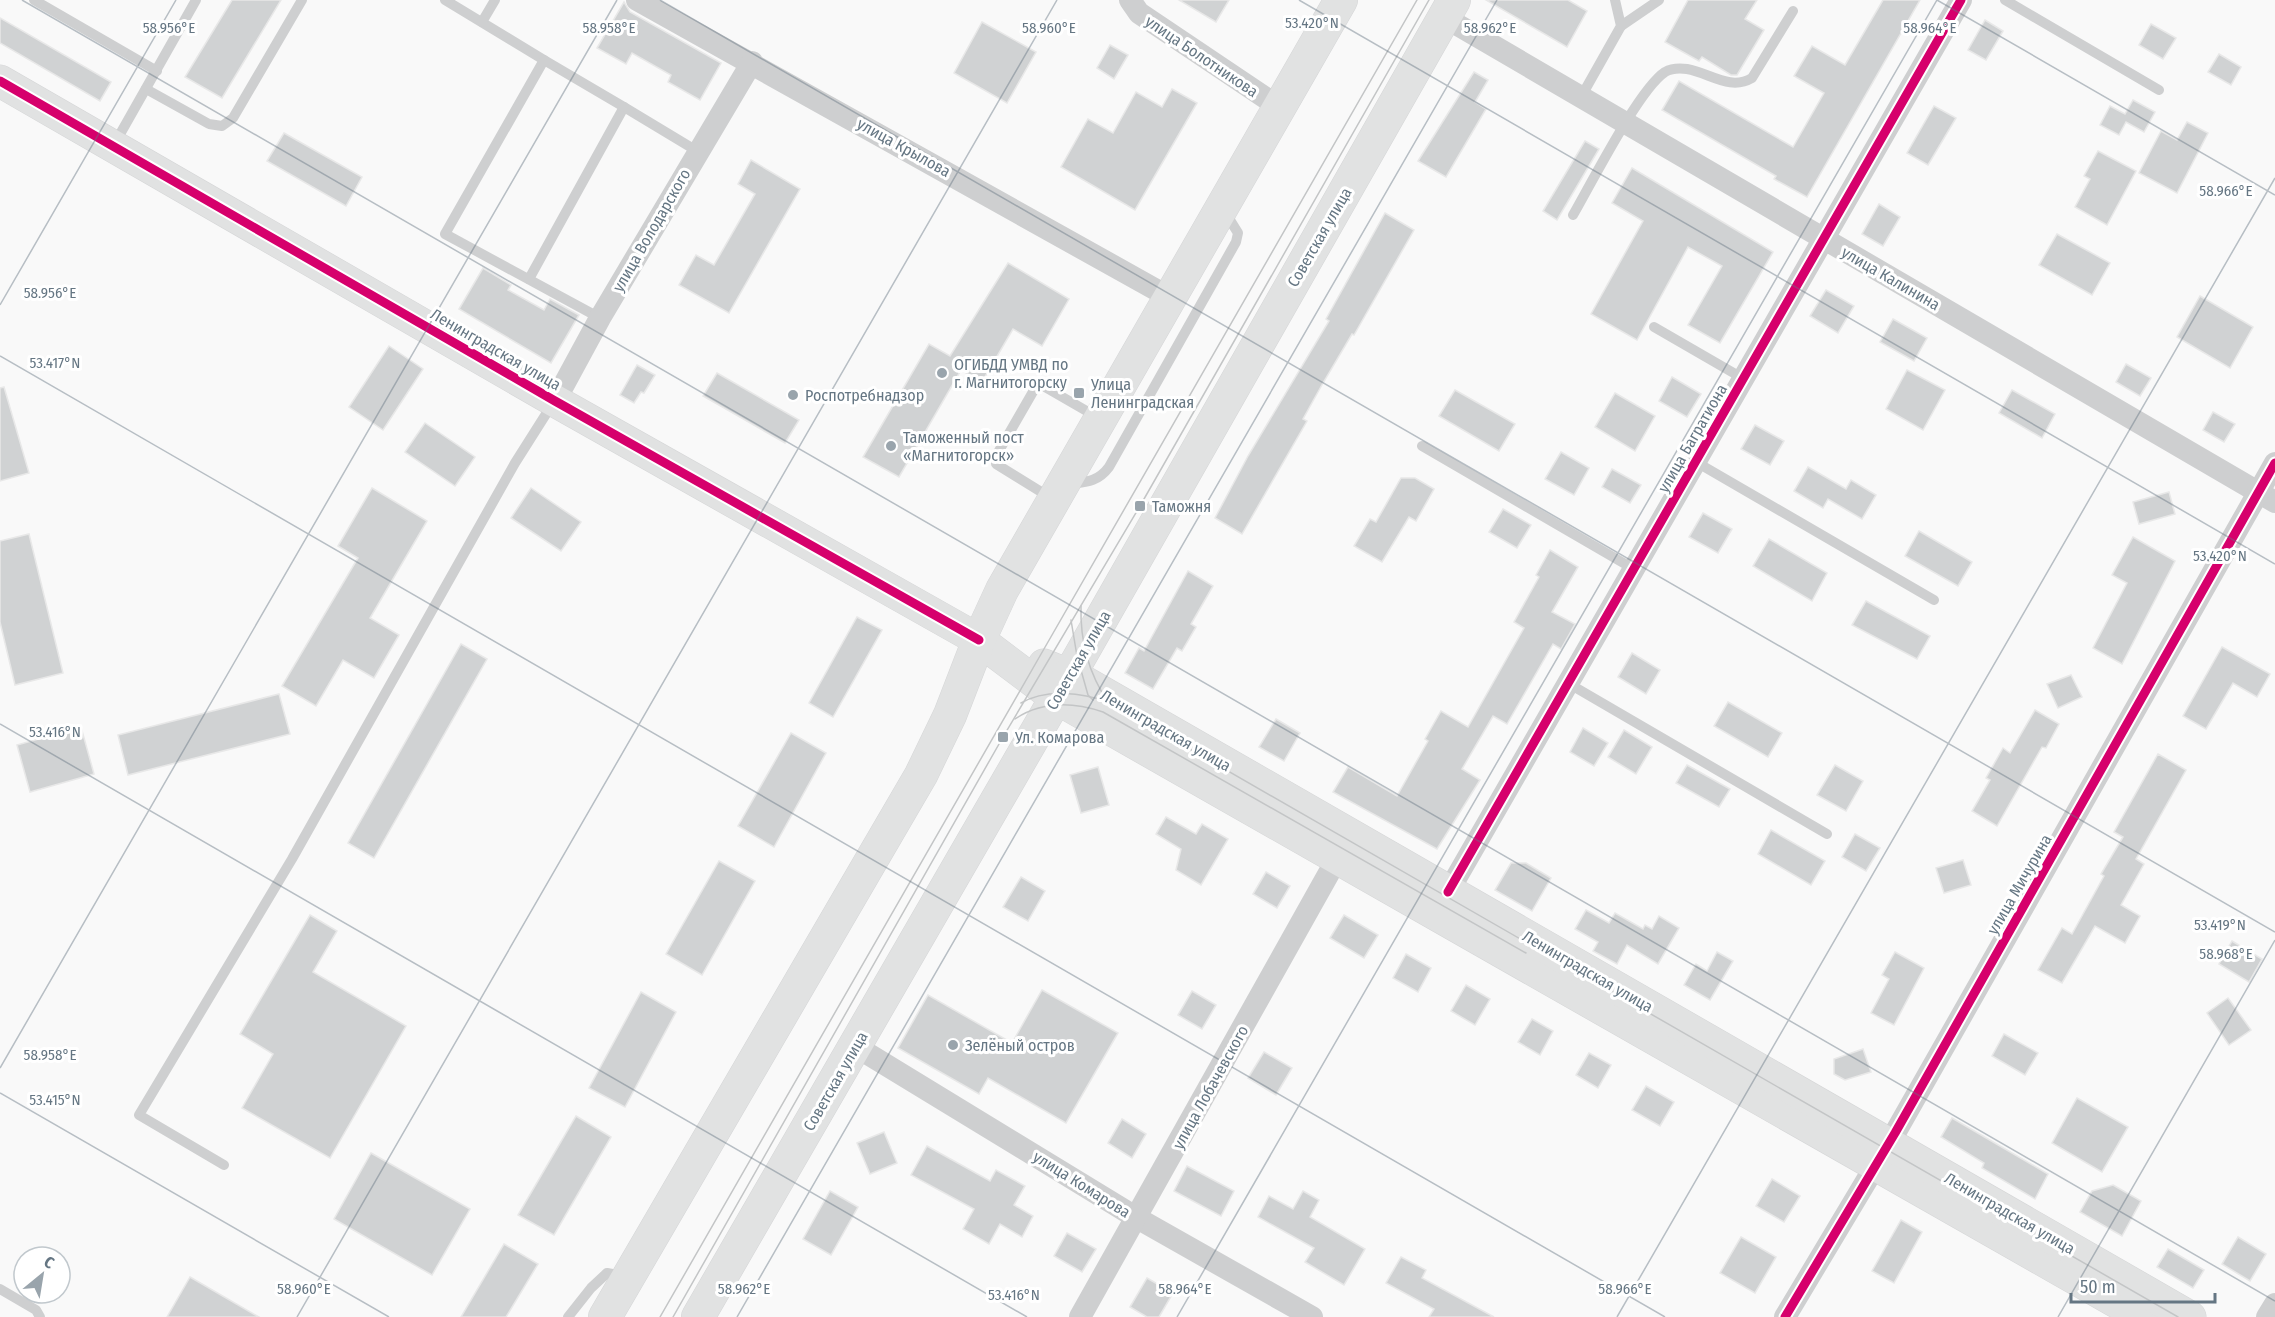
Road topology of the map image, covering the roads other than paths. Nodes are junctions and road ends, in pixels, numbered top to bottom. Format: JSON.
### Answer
{"nodes":[{"id":1,"x":34,"y":0,"type":"edge"},
{"id":2,"x":196,"y":0,"type":"edge"},
{"id":3,"x":302,"y":0,"type":"edge"},
{"id":4,"x":445,"y":0,"type":"edge"},
{"id":5,"x":495,"y":0,"type":"edge"},
{"id":6,"x":637,"y":0,"type":"edge"},
{"id":7,"x":1130,"y":0,"type":"edge"},
{"id":8,"x":1341,"y":0,"type":"edge"},
{"id":9,"x":1615,"y":0,"type":"edge"},
{"id":10,"x":1659,"y":0,"type":"edge"},
{"id":11,"x":1961,"y":0,"type":"edge"},
{"id":12,"x":2005,"y":0,"type":"edge"},
{"id":13,"x":1449,"y":9,"type":"edge"},
{"id":14,"x":1793,"y":11,"type":"dead end"},
{"id":15,"x":482,"y":22,"type":"junction"},
{"id":16,"x":1621,"y":26,"type":"junction"},
{"id":17,"x":544,"y":60,"type":"junction"},
{"id":18,"x":752,"y":62,"type":"junction"},
{"id":19,"x":156,"y":71,"type":"junction"},
{"id":20,"x":0,"y":81,"type":"edge"},
{"id":21,"x":146,"y":89,"type":"junction"},
{"id":22,"x":2159,"y":90,"type":"dead end"},
{"id":23,"x":1581,"y":97,"type":"junction"},
{"id":24,"x":624,"y":107,"type":"junction"},
{"id":25,"x":1279,"y":107,"type":"junction"},
{"id":26,"x":1626,"y":123,"type":"junction"},
{"id":27,"x":113,"y":146,"type":"junction"},
{"id":28,"x":697,"y":151,"type":"junction"},
{"id":29,"x":1221,"y":206,"type":"junction"},
{"id":30,"x":1573,"y":215,"type":"dead end"},
{"id":31,"x":1824,"y":238,"type":"junction"},
{"id":32,"x":529,"y":279,"type":"junction"},
{"id":33,"x":1169,"y":297,"type":"junction"},
{"id":34,"x":600,"y":318,"type":"junction"},
{"id":35,"x":1654,"y":327,"type":"dead end"},
{"id":36,"x":1744,"y":379,"type":"junction"},
{"id":37,"x":555,"y":401,"type":"junction"},
{"id":38,"x":1100,"y":418,"type":"junction"},
{"id":39,"x":1422,"y":446,"type":"dead end"},
{"id":40,"x":1696,"y":462,"type":"junction"},
{"id":41,"x":2275,"y":463,"type":"edge"},
{"id":42,"x":1058,"y":492,"type":"junction"},
{"id":43,"x":2267,"y":497,"type":"edge"},
{"id":44,"x":1632,"y":568,"type":"junction"},
{"id":45,"x":1934,"y":600,"type":"dead end"},
{"id":46,"x":979,"y":640,"type":"junction"},
{"id":47,"x":1566,"y":682,"type":"junction"},
{"id":48,"x":1062,"y":686,"type":"junction"},
{"id":49,"x":1827,"y":834,"type":"dead end"},
{"id":50,"x":1338,"y":857,"type":"junction"},
{"id":51,"x":1448,"y":892,"type":"junction"},
{"id":52,"x":855,"y":1046,"type":"junction"},
{"id":53,"x":1883,"y":1154,"type":"junction"},
{"id":54,"x":224,"y":1165,"type":"dead end"},
{"id":55,"x":1137,"y":1218,"type":"junction"},
{"id":56,"x":628,"y":1277,"type":"junction"},
{"id":57,"x":0,"y":1289,"type":"edge"},
{"id":58,"x":2275,"y":1304,"type":"edge"},
{"id":59,"x":40,"y":1317,"type":"edge"},
{"id":60,"x":568,"y":1317,"type":"edge"},
{"id":61,"x":605,"y":1317,"type":"edge"},
{"id":62,"x":698,"y":1317,"type":"edge"},
{"id":63,"x":1080,"y":1317,"type":"edge"},
{"id":64,"x":1312,"y":1317,"type":"edge"},
{"id":65,"x":1785,"y":1317,"type":"edge"},
{"id":66,"x":2143,"y":1317,"type":"edge"},
{"id":67,"x":2190,"y":1317,"type":"edge"},
{"id":68,"x":2267,"y":1317,"type":"edge"}],
"edges":[{"from":1,"to":19,"type":"lane"},
{"from":2,"to":19,"type":"lane"},
{"from":3,"to":21,"type":"lane"},
{"from":4,"to":15,"type":"lane"},
{"from":5,"to":15,"type":"lane"},
{"from":6,"to":18,"type":"street","name":"улица Крылова"},
{"from":7,"to":25,"type":"street","name":"улица Болотникова"},
{"from":8,"to":25,"type":"main road"},
{"from":9,"to":16,"type":"lane"},
{"from":10,"to":16,"type":"lane"},
{"from":11,"to":31,"type":"street","name":"улица Багратиона"},
{"from":12,"to":22,"type":"lane"},
{"from":13,"to":23,"type":"street","name":"улица Калинина"},
{"from":13,"to":48,"type":"main road","name":"Советская улица"},
{"from":14,"to":26,"type":"lane"},
{"from":15,"to":17,"type":"lane"},
{"from":16,"to":23,"type":"lane"},
{"from":17,"to":24,"type":"lane"},
{"from":17,"to":32,"type":"lane"},
{"from":18,"to":28,"type":"street","name":"улица Володарского"},
{"from":18,"to":33,"type":"street","name":"улица Крылова"},
{"from":19,"to":21,"type":"lane"},
{"from":20,"to":27,"type":"main road","name":"Ленинградская улица"},
{"from":21,"to":27,"type":"lane"},
{"from":23,"to":26,"type":"street","name":"улица Калинина"},
{"from":24,"to":28,"type":"lane"},
{"from":24,"to":32,"type":"lane"},
{"from":25,"to":29,"type":"main road"},
{"from":26,"to":30,"type":"lane"},
{"from":26,"to":31,"type":"street","name":"улица Калинина"},
{"from":27,"to":37,"type":"main road","name":"Ленинградская улица"},
{"from":28,"to":34,"type":"street","name":"улица Володарского"},
{"from":29,"to":33,"type":"main road"},
{"from":29,"to":42,"type":"lane"},
{"from":31,"to":36,"type":"street","name":"улица Багратиона"},
{"from":31,"to":43,"type":"street","name":"улица Калинина"},
{"from":32,"to":34,"type":"lane"},
{"from":33,"to":38,"type":"main road"},
{"from":34,"to":37,"type":"street","name":"улица Володарского"},
{"from":35,"to":36,"type":"lane"},
{"from":36,"to":40,"type":"street","name":"улица Багратиона"},
{"from":37,"to":46,"type":"main road","name":"Ленинградская улица"},
{"from":37,"to":54,"type":"lane"},
{"from":38,"to":42,"type":"main road"},
{"from":38,"to":42,"type":"lane"},
{"from":39,"to":44,"type":"lane"},
{"from":40,"to":44,"type":"street","name":"улица Багратиона"},
{"from":40,"to":45,"type":"lane"},
{"from":41,"to":43,"type":"street","name":"улица Мичурина"},
{"from":42,"to":46,"type":"main road"},
{"from":43,"to":53,"type":"street","name":"улица Мичурина"},
{"from":44,"to":47,"type":"street","name":"улица Багратиона"},
{"from":46,"to":48,"type":"main road","name":"Ленинградская улица"},
{"from":46,"to":56,"type":"main road"},
{"from":47,"to":49,"type":"lane"},
{"from":47,"to":51,"type":"street","name":"улица Багратиона"},
{"from":48,"to":50,"type":"main road","name":"Ленинградская улица"},
{"from":48,"to":51,"type":"main road","name":"Ленинградская улица"},
{"from":48,"to":52,"type":"main road","name":"Советская улица"},
{"from":50,"to":53,"type":"main road","name":"Ленинградская улица"},
{"from":50,"to":55,"type":"street","name":"улица Лобачевского"},
{"from":51,"to":53,"type":"main road","name":"Ленинградская улица"},
{"from":52,"to":55,"type":"street","name":"улица Комарова"},
{"from":52,"to":62,"type":"main road","name":"Советская улица"},
{"from":53,"to":65,"type":"street","name":"улица Мичурина"},
{"from":53,"to":66,"type":"main road","name":"Ленинградская улица"},
{"from":53,"to":67,"type":"main road","name":"Ленинградская улица"},
{"from":55,"to":63,"type":"street","name":"улица Лобачевского"},
{"from":55,"to":64,"type":"street","name":"улица Комарова"},
{"from":56,"to":60,"type":"lane"},
{"from":56,"to":61,"type":"main road"},
{"from":57,"to":59,"type":"lane"},
{"from":58,"to":68,"type":"street"}]}
